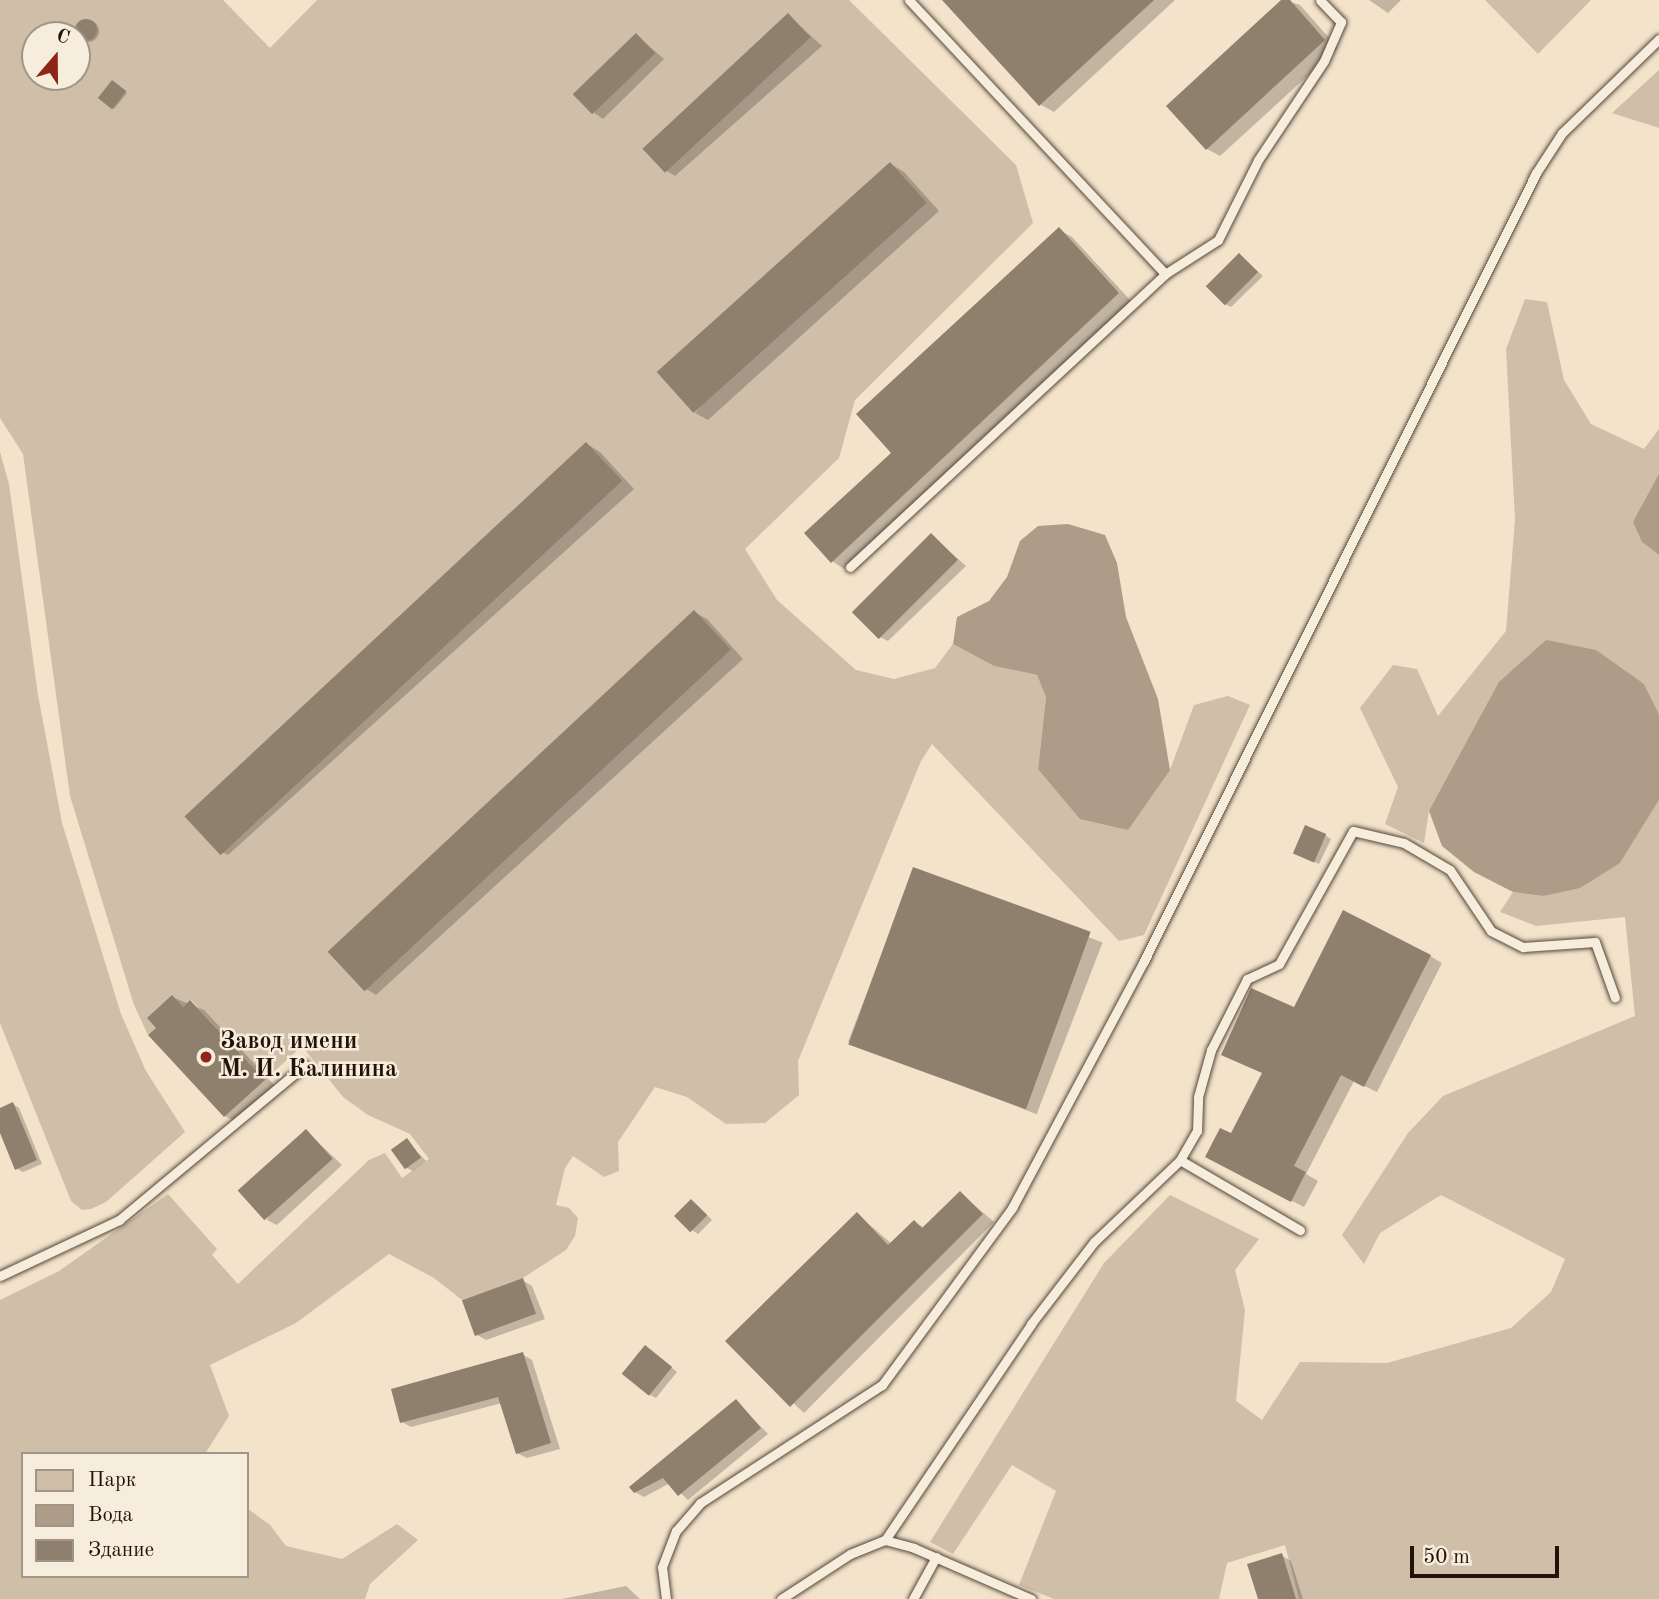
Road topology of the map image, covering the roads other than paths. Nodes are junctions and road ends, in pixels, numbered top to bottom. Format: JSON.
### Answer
{"nodes":[{"id":1,"x":909,"y":0,"type":"edge"},
{"id":2,"x":1320,"y":0,"type":"edge"},
{"id":3,"x":1659,"y":39,"type":"edge"},
{"id":4,"x":1165,"y":274,"type":"junction"},
{"id":5,"x":850,"y":567,"type":"dead end"},
{"id":6,"x":1615,"y":998,"type":"dead end"},
{"id":7,"x":304,"y":1065,"type":"dead end"},
{"id":8,"x":1180,"y":1160,"type":"junction"},
{"id":9,"x":1300,"y":1230,"type":"dead end"},
{"id":10,"x":0,"y":1276,"type":"edge"},
{"id":11,"x":885,"y":1540,"type":"junction"},
{"id":12,"x":936,"y":1557,"type":"junction"},
{"id":13,"x":666,"y":1599,"type":"edge"},
{"id":14,"x":781,"y":1599,"type":"edge"},
{"id":15,"x":913,"y":1599,"type":"edge"},
{"id":16,"x":1031,"y":1599,"type":"edge"}],
"edges":[{"from":1,"to":4,"type":"lane"},
{"from":2,"to":4,"type":"lane"},
{"from":3,"to":13,"type":"lane"},
{"from":4,"to":5,"type":"lane"},
{"from":6,"to":8,"type":"lane"},
{"from":7,"to":10,"type":"lane"},
{"from":8,"to":9,"type":"lane"},
{"from":8,"to":11,"type":"lane"},
{"from":11,"to":12,"type":"lane"},
{"from":11,"to":14,"type":"lane"},
{"from":12,"to":15,"type":"lane"},
{"from":12,"to":16,"type":"lane"}]}
